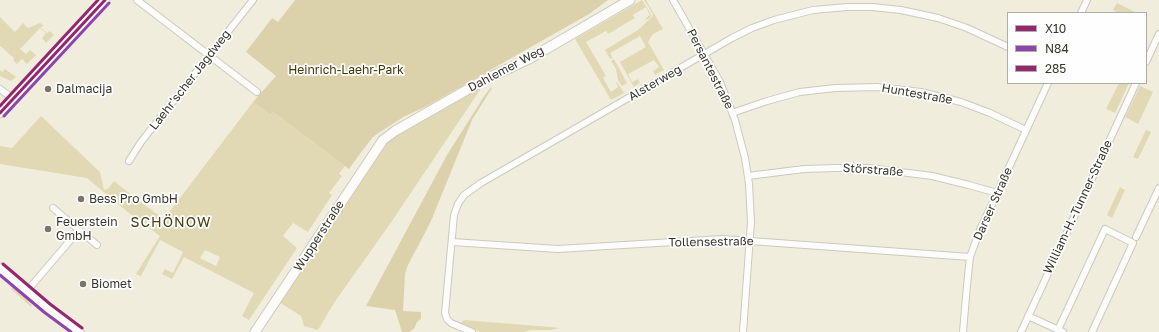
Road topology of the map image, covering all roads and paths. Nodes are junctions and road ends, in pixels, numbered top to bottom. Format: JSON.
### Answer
{"nodes":[{"id":1,"x":105,"y":0,"type":"edge"},
{"id":2,"x":137,"y":0,"type":"edge"},
{"id":3,"x":252,"y":0,"type":"edge"},
{"id":4,"x":630,"y":0,"type":"edge"},
{"id":5,"x":673,"y":0,"type":"edge"},
{"id":6,"x":1087,"y":0,"type":"edge"},
{"id":7,"x":1081,"y":12,"type":"edge"},
{"id":8,"x":1159,"y":34,"type":"edge"},
{"id":9,"x":1007,"y":47,"type":"edge"},
{"id":10,"x":704,"y":54,"type":"junction"},
{"id":11,"x":210,"y":56,"type":"junction"},
{"id":12,"x":1147,"y":60,"type":"edge"},
{"id":13,"x":1048,"y":84,"type":"edge"},
{"id":14,"x":1136,"y":84,"type":"edge"},
{"id":15,"x":0,"y":89,"type":"edge"},
{"id":16,"x":257,"y":92,"type":"dead end"},
{"id":17,"x":13,"y":99,"type":"junction"},
{"id":18,"x":0,"y":113,"type":"edge"},
{"id":19,"x":732,"y":113,"type":"junction"},
{"id":20,"x":1026,"y":130,"type":"junction"},
{"id":21,"x":383,"y":140,"type":"joint"},
{"id":22,"x":129,"y":161,"type":"dead end"},
{"id":23,"x":748,"y":176,"type":"junction"},
{"id":24,"x":1159,"y":188,"type":"edge"},
{"id":25,"x":997,"y":193,"type":"junction"},
{"id":26,"x":52,"y":208,"type":"dead end"},
{"id":27,"x":78,"y":230,"type":"junction"},
{"id":28,"x":750,"y":240,"type":"junction"},
{"id":29,"x":1134,"y":240,"type":"junction"},
{"id":30,"x":452,"y":242,"type":"junction"},
{"id":31,"x":97,"y":245,"type":"dead end"},
{"id":32,"x":970,"y":257,"type":"junction"},
{"id":33,"x":0,"y":268,"type":"edge"},
{"id":34,"x":27,"y":291,"type":"junction"},
{"id":35,"x":1028,"y":316,"type":"junction"},
{"id":36,"x":1061,"y":331,"type":"edge"},
{"id":37,"x":79,"y":332,"type":"edge"},
{"id":38,"x":255,"y":332,"type":"edge"},
{"id":39,"x":472,"y":332,"type":"edge"},
{"id":40,"x":743,"y":332,"type":"edge"},
{"id":41,"x":963,"y":332,"type":"edge"},
{"id":42,"x":1021,"y":332,"type":"edge"},
{"id":43,"x":1092,"y":332,"type":"edge"}],
"edges":[{"from":1,"to":17,"type":"main road"},
{"from":2,"to":11,"type":"street"},
{"from":3,"to":11,"type":"street","name":"Laehr'scher Jagdweg"},
{"from":4,"to":21,"type":"main road","name":"Dahlemer Weg"},
{"from":5,"to":10,"type":"street","name":"Persantestraße"},
{"from":6,"to":7,"type":"street"},
{"from":8,"to":12,"type":"street"},
{"from":9,"to":10,"type":"street","name":"Alsterweg"},
{"from":10,"to":19,"type":"street","name":"Persantestraße"},
{"from":10,"to":30,"type":"street","name":"Alsterweg"},
{"from":11,"to":16,"type":"street"},
{"from":11,"to":22,"type":"street","name":"Laehr'scher Jagdweg"},
{"from":13,"to":20,"type":"street","name":"Darser Straße"},
{"from":14,"to":35,"type":"street","name":"William-H.-Tunner-Straße"},
{"from":15,"to":17,"type":"street"},
{"from":17,"to":18,"type":"main road"},
{"from":19,"to":20,"type":"street","name":"Huntestraße"},
{"from":19,"to":23,"type":"street","name":"Persantestraße"},
{"from":20,"to":25,"type":"street","name":"Darser Straße"},
{"from":21,"to":38,"type":"main road","name":"Wupperstraße"},
{"from":23,"to":25,"type":"street","name":"Störstraße"},
{"from":23,"to":28,"type":"street","name":"Persantestraße"},
{"from":24,"to":29,"type":"street"},
{"from":25,"to":32,"type":"street","name":"Darser Straße"},
{"from":26,"to":27,"type":"street"},
{"from":27,"to":31,"type":"street"},
{"from":27,"to":34,"type":"street"},
{"from":28,"to":30,"type":"street","name":"Tollensestraße"},
{"from":28,"to":32,"type":"street","name":"Tollensestraße"},
{"from":28,"to":40,"type":"street","name":"Persantestraße"},
{"from":29,"to":36,"type":"street"},
{"from":29,"to":43,"type":"street"},
{"from":30,"to":39,"type":"street","name":"Alsterweg"},
{"from":32,"to":41,"type":"street","name":"Darser Straße"},
{"from":33,"to":34,"type":"main road"},
{"from":34,"to":37,"type":"main road"},
{"from":35,"to":36,"type":"street"},
{"from":35,"to":42,"type":"street","name":"William-H.-Tunner-Straße"}]}
